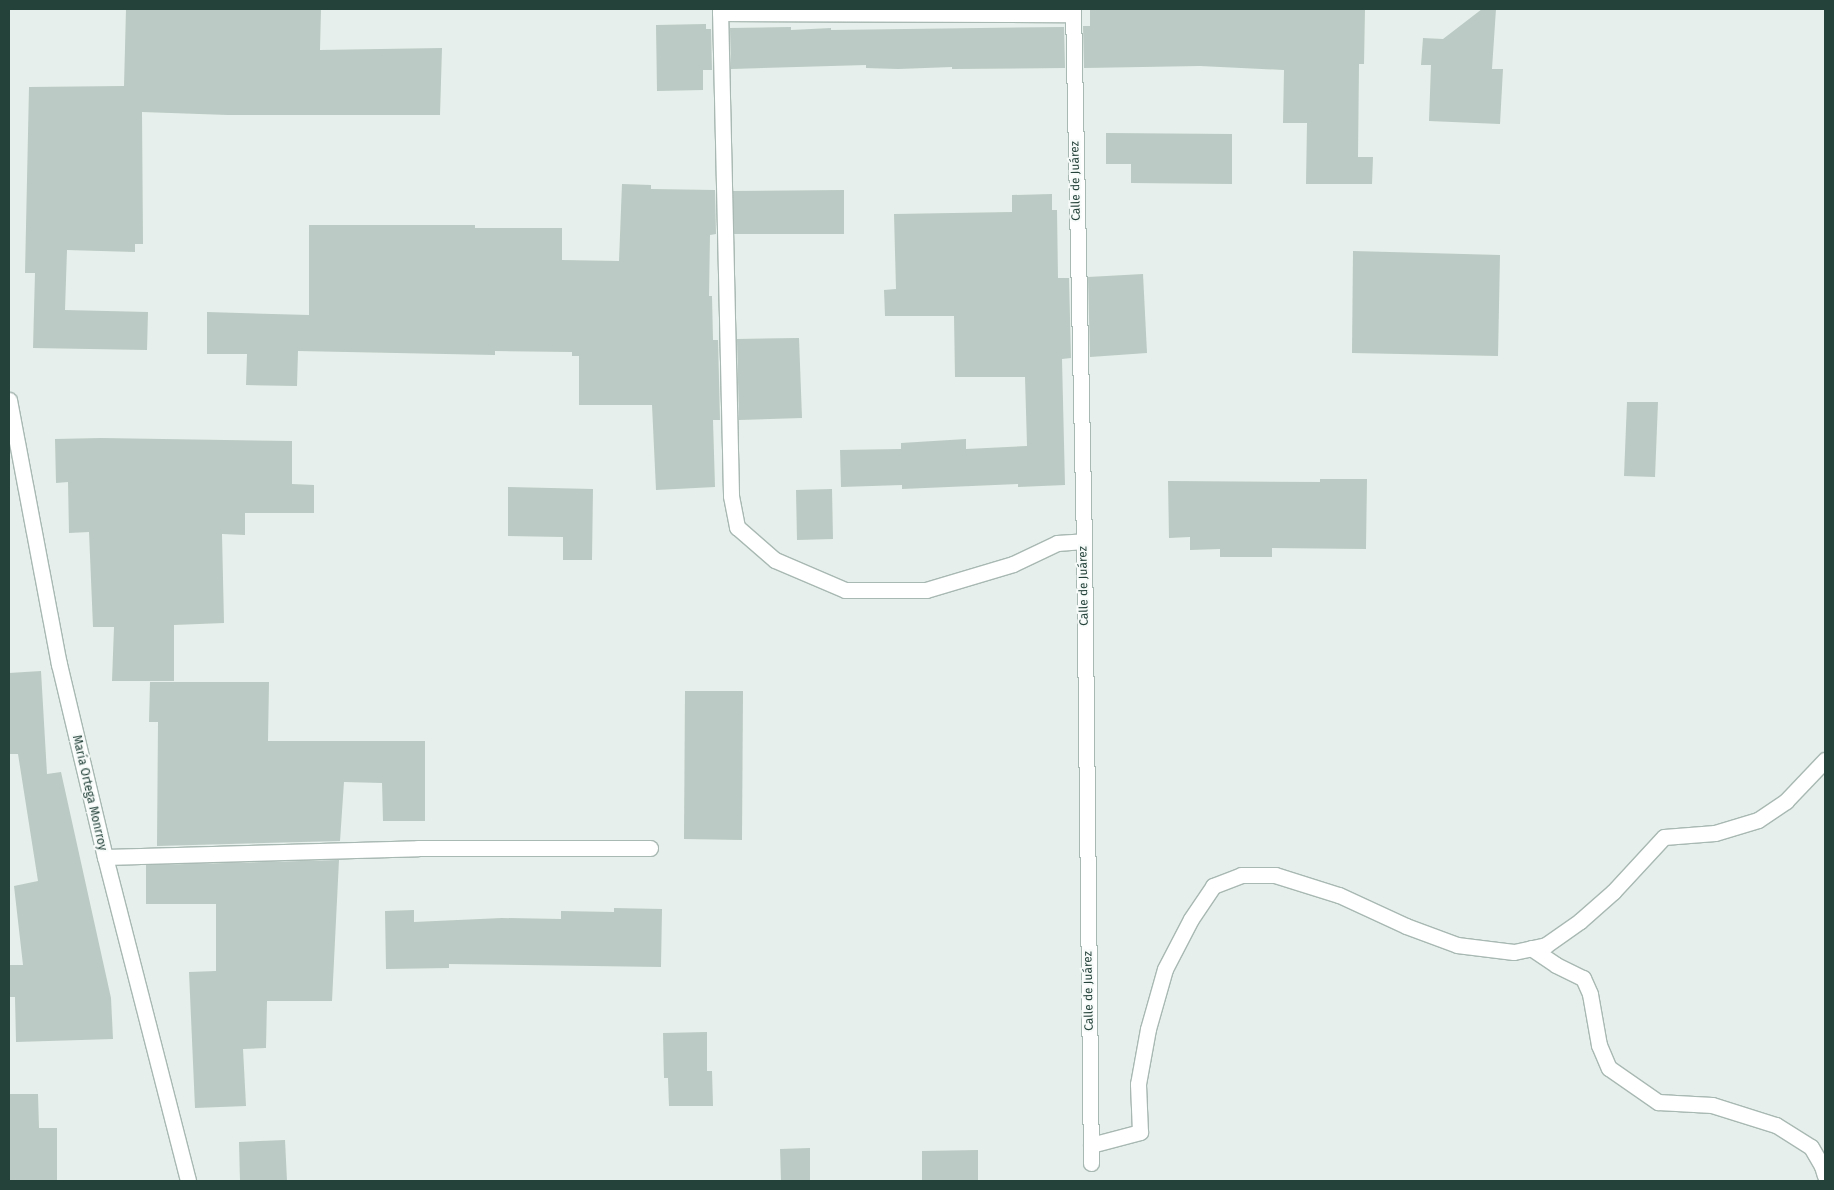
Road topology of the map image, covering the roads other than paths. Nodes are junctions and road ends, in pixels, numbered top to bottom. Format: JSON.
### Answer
{"nodes":[{"id":1,"x":720,"y":11,"type":"edge"},
{"id":2,"x":1073,"y":11,"type":"edge"},
{"id":3,"x":9,"y":400,"type":"edge"},
{"id":4,"x":1084,"y":541,"type":"junction"},
{"id":5,"x":1825,"y":760,"type":"edge"},
{"id":6,"x":650,"y":848,"type":"dead end"},
{"id":7,"x":105,"y":857,"type":"junction"},
{"id":8,"x":1532,"y":948,"type":"junction"},
{"id":9,"x":1091,"y":1145,"type":"junction"},
{"id":10,"x":1091,"y":1163,"type":"dead end"},
{"id":11,"x":1825,"y":1176,"type":"edge"},
{"id":12,"x":188,"y":1181,"type":"edge"}],
"edges":[{"from":1,"to":2,"type":"street"},
{"from":1,"to":4,"type":"street"},
{"from":2,"to":4,"type":"street","name":"Calle de Juárez"},
{"from":3,"to":7,"type":"street","name":"María Ortega Monrroy"},
{"from":4,"to":9,"type":"street","name":"Calle de Juárez"},
{"from":5,"to":8,"type":"street"},
{"from":6,"to":7,"type":"street"},
{"from":7,"to":12,"type":"street","name":"María Ortega Monrroy"},
{"from":8,"to":9,"type":"street"},
{"from":8,"to":11,"type":"street"},
{"from":9,"to":10,"type":"street","name":"Calle de Juárez"}]}
